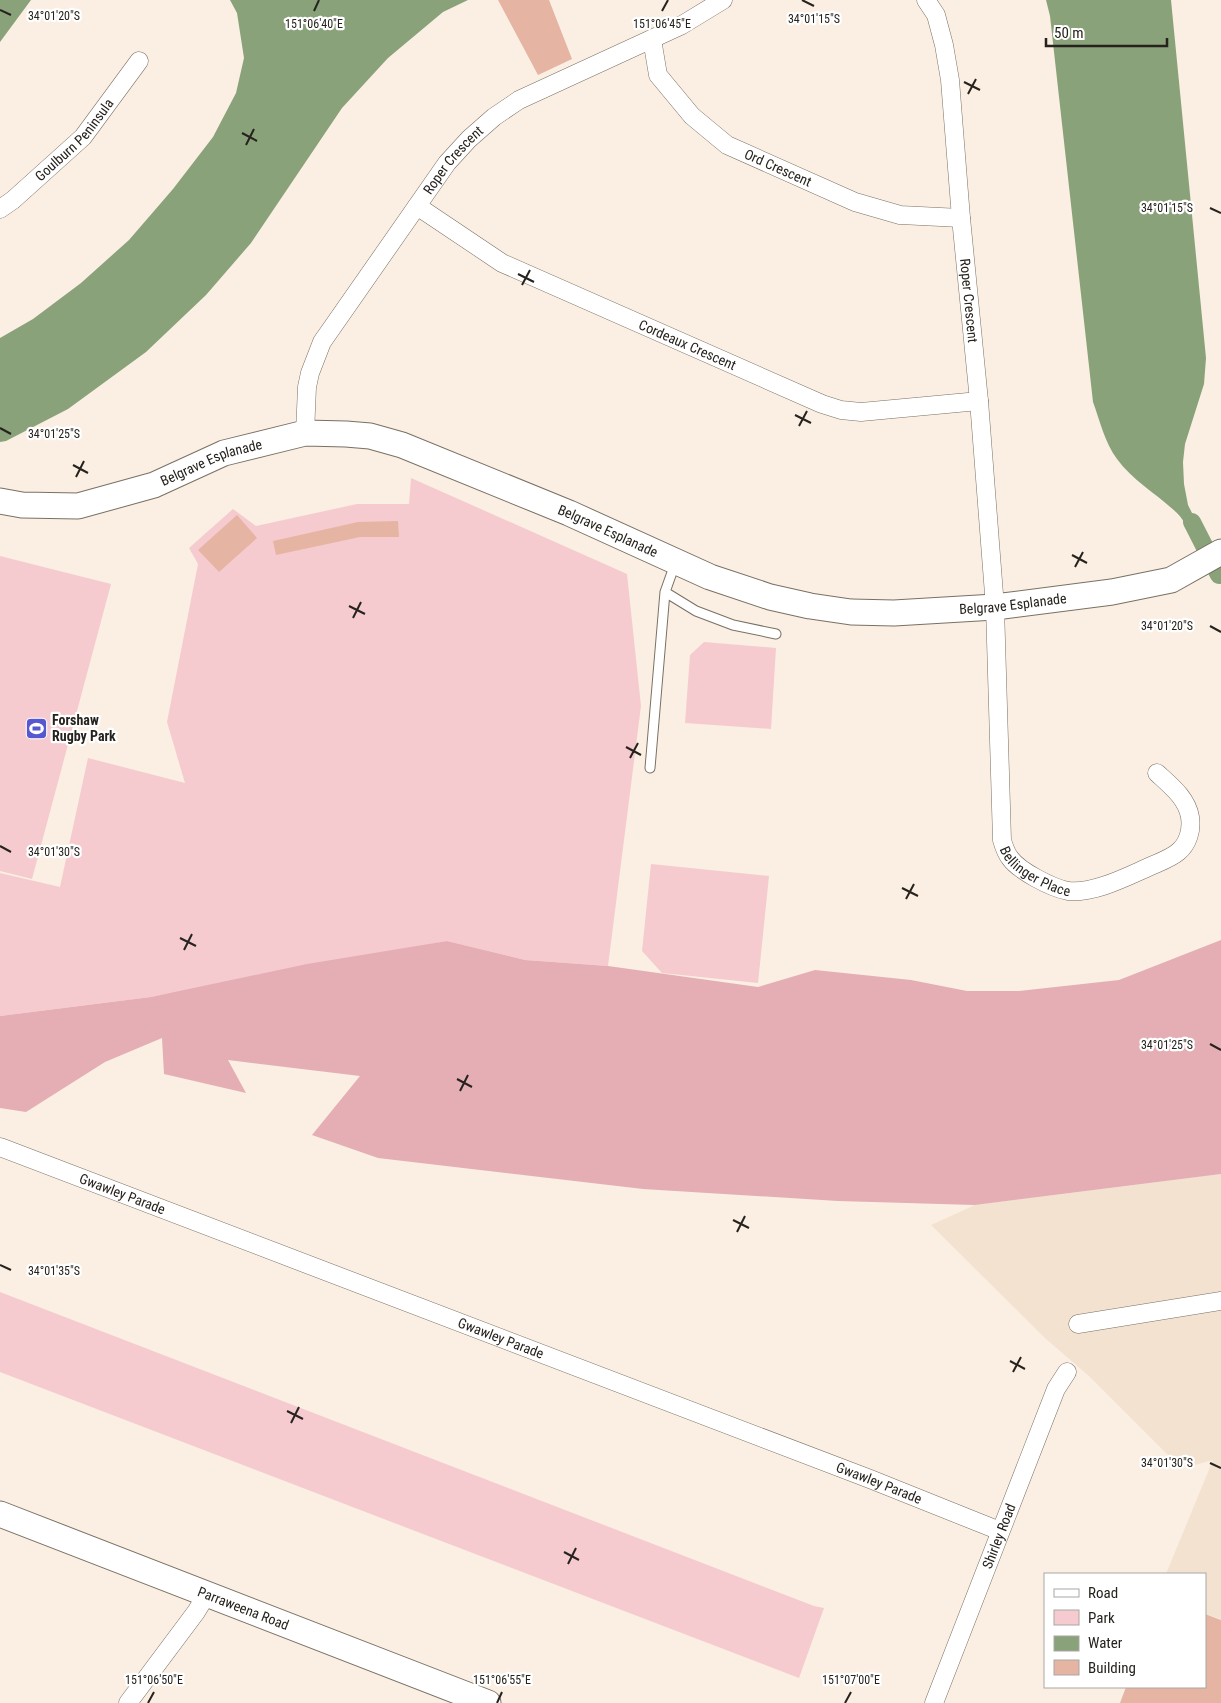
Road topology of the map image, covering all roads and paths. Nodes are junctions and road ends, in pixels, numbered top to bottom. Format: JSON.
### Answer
{"nodes":[{"id":1,"x":722,"y":0,"type":"edge"},
{"id":2,"x":926,"y":0,"type":"edge"},
{"id":3,"x":652,"y":39,"type":"junction"},
{"id":4,"x":139,"y":61,"type":"dead end"},
{"id":5,"x":417,"y":206,"type":"junction"},
{"id":6,"x":0,"y":209,"type":"edge"},
{"id":7,"x":961,"y":218,"type":"junction"},
{"id":8,"x":979,"y":401,"type":"junction"},
{"id":9,"x":306,"y":433,"type":"junction"},
{"id":10,"x":0,"y":501,"type":"edge"},
{"id":11,"x":1213,"y":557,"type":"edge"},
{"id":12,"x":676,"y":561,"type":"junction"},
{"id":13,"x":665,"y":592,"type":"junction"},
{"id":14,"x":995,"y":607,"type":"junction"},
{"id":15,"x":776,"y":634,"type":"dead end"},
{"id":16,"x":650,"y":768,"type":"dead end"},
{"id":17,"x":1157,"y":773,"type":"dead end"},
{"id":18,"x":0,"y":1147,"type":"edge"},
{"id":19,"x":1221,"y":1301,"type":"edge"},
{"id":20,"x":1078,"y":1324,"type":"dead end"},
{"id":21,"x":1067,"y":1372,"type":"dead end"},
{"id":22,"x":0,"y":1514,"type":"edge"},
{"id":23,"x":1000,"y":1531,"type":"junction"},
{"id":24,"x":207,"y":1594,"type":"junction"},
{"id":25,"x":458,"y":1698,"type":"edge"},
{"id":26,"x":128,"y":1703,"type":"edge"},
{"id":27,"x":488,"y":1703,"type":"edge"},
{"id":28,"x":934,"y":1703,"type":"edge"}],
"edges":[{"from":1,"to":3,"type":"street","name":"Roper Crescent"},
{"from":2,"to":7,"type":"street","name":"Roper Crescent"},
{"from":3,"to":5,"type":"street","name":"Roper Crescent"},
{"from":3,"to":7,"type":"street","name":"Ord Crescent"},
{"from":4,"to":6,"type":"street","name":"Goulburn Peninsula"},
{"from":5,"to":8,"type":"street","name":"Cordeaux Crescent"},
{"from":5,"to":9,"type":"street","name":"Roper Crescent"},
{"from":7,"to":8,"type":"street","name":"Roper Crescent"},
{"from":8,"to":14,"type":"street","name":"Roper Crescent"},
{"from":9,"to":10,"type":"street","name":"Belgrave Esplanade"},
{"from":9,"to":12,"type":"street","name":"Belgrave Esplanade"},
{"from":11,"to":14,"type":"street","name":"Belgrave Esplanade"},
{"from":12,"to":13,"type":"lane"},
{"from":12,"to":14,"type":"street","name":"Belgrave Esplanade"},
{"from":13,"to":15,"type":"lane"},
{"from":13,"to":16,"type":"lane"},
{"from":14,"to":17,"type":"street","name":"Bellinger Place"},
{"from":18,"to":23,"type":"street","name":"Gwawley Parade"},
{"from":19,"to":20,"type":"street"},
{"from":21,"to":23,"type":"street","name":"Shirley Road"},
{"from":22,"to":24,"type":"street","name":"Parraweena Road"},
{"from":23,"to":28,"type":"street","name":"Shirley Road"},
{"from":24,"to":25,"type":"street","name":"Parraweena Road"},
{"from":24,"to":26,"type":"street"},
{"from":25,"to":27,"type":"street","name":"Parraweena Road"}]}
